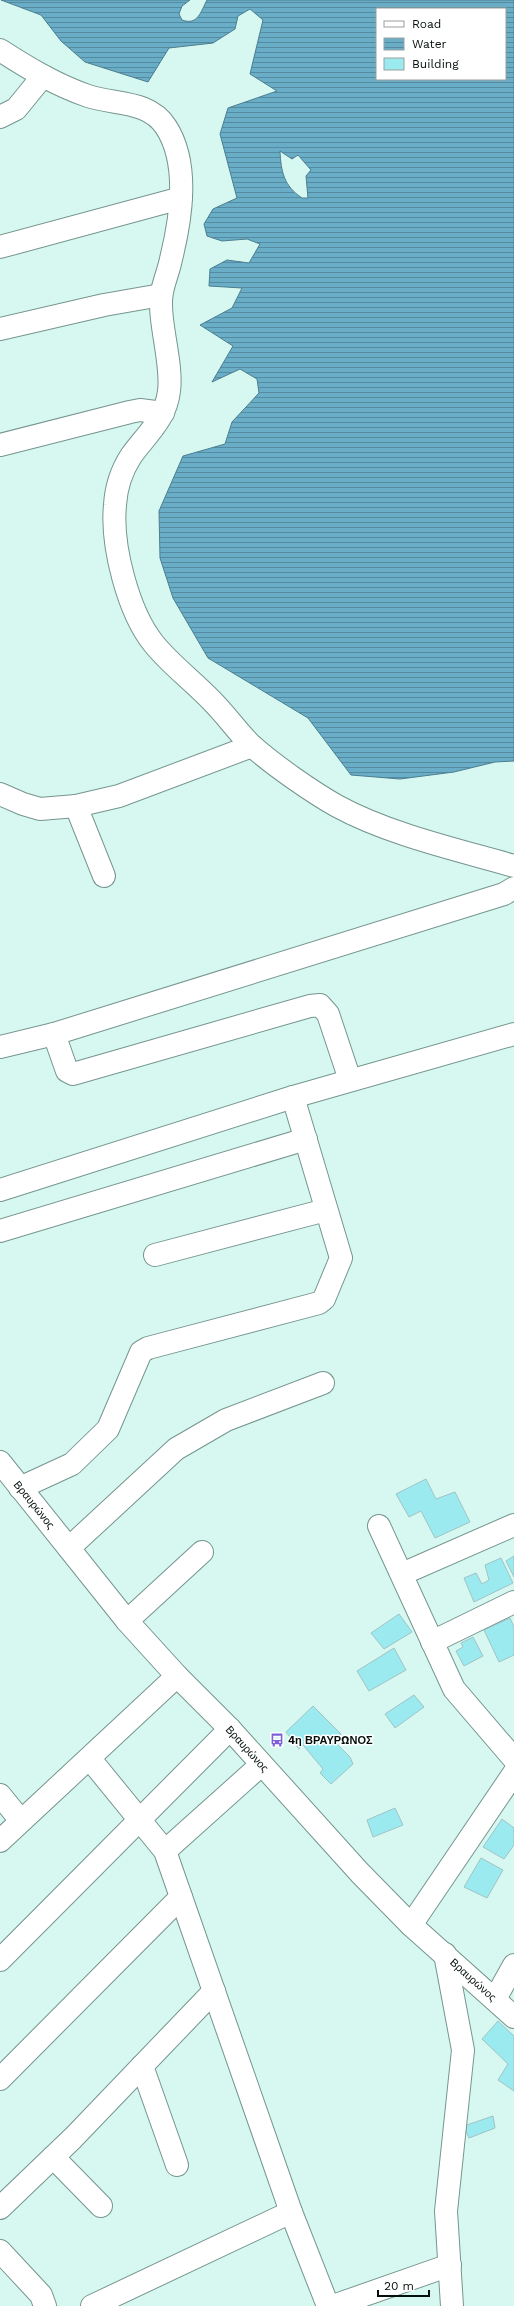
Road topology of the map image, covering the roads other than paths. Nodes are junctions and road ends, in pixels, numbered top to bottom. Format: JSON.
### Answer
{"nodes":[{"id":1,"x":0,"y":50,"type":"edge"},
{"id":2,"x":42,"y":76,"type":"junction"},
{"id":3,"x":0,"y":117,"type":"edge"},
{"id":4,"x":181,"y":198,"type":"junction"},
{"id":5,"x":0,"y":247,"type":"edge"},
{"id":6,"x":161,"y":295,"type":"junction"},
{"id":7,"x":0,"y":329,"type":"edge"},
{"id":8,"x":164,"y":413,"type":"junction"},
{"id":9,"x":0,"y":445,"type":"edge"},
{"id":10,"x":252,"y":746,"type":"junction"},
{"id":11,"x":0,"y":794,"type":"edge"},
{"id":12,"x":76,"y":806,"type":"junction"},
{"id":13,"x":514,"y":866,"type":"edge"},
{"id":14,"x":104,"y":876,"type":"dead end"},
{"id":15,"x":514,"y":888,"type":"edge"},
{"id":16,"x":54,"y":1034,"type":"junction"},
{"id":17,"x":514,"y":1034,"type":"edge"},
{"id":18,"x":0,"y":1047,"type":"edge"},
{"id":19,"x":350,"y":1080,"type":"junction"},
{"id":20,"x":293,"y":1097,"type":"junction"},
{"id":21,"x":306,"y":1139,"type":"junction"},
{"id":22,"x":0,"y":1190,"type":"edge"},
{"id":23,"x":326,"y":1210,"type":"junction"},
{"id":24,"x":0,"y":1231,"type":"edge"},
{"id":25,"x":155,"y":1255,"type":"dead end"},
{"id":26,"x":323,"y":1383,"type":"dead end"},
{"id":27,"x":0,"y":1462,"type":"edge"},
{"id":28,"x":20,"y":1488,"type":"junction"},
{"id":29,"x":514,"y":1525,"type":"edge"},
{"id":30,"x":379,"y":1526,"type":"dead end"},
{"id":31,"x":69,"y":1548,"type":"junction"},
{"id":32,"x":202,"y":1552,"type":"dead end"},
{"id":33,"x":402,"y":1574,"type":"junction"},
{"id":34,"x":514,"y":1602,"type":"edge"},
{"id":35,"x":127,"y":1621,"type":"junction"},
{"id":36,"x":432,"y":1642,"type":"junction"},
{"id":37,"x":177,"y":1676,"type":"junction"},
{"id":38,"x":230,"y":1729,"type":"junction"},
{"id":39,"x":90,"y":1759,"type":"junction"},
{"id":40,"x":514,"y":1759,"type":"edge"},
{"id":41,"x":261,"y":1765,"type":"junction"},
{"id":42,"x":514,"y":1773,"type":"edge"},
{"id":43,"x":0,"y":1795,"type":"edge"},
{"id":44,"x":138,"y":1819,"type":"junction"},
{"id":45,"x":21,"y":1821,"type":"junction"},
{"id":46,"x":0,"y":1841,"type":"edge"},
{"id":47,"x":165,"y":1851,"type":"junction"},
{"id":48,"x":181,"y":1897,"type":"junction"},
{"id":49,"x":411,"y":1925,"type":"junction"},
{"id":50,"x":445,"y":1954,"type":"junction"},
{"id":51,"x":0,"y":1960,"type":"edge"},
{"id":52,"x":514,"y":1965,"type":"edge"},
{"id":53,"x":214,"y":1991,"type":"junction"},
{"id":54,"x":494,"y":2000,"type":"junction"},
{"id":55,"x":514,"y":2018,"type":"edge"},
{"id":56,"x":142,"y":2066,"type":"junction"},
{"id":57,"x":0,"y":2079,"type":"edge"},
{"id":58,"x":53,"y":2157,"type":"junction"},
{"id":59,"x":177,"y":2165,"type":"dead end"},
{"id":60,"x":101,"y":2206,"type":"dead end"},
{"id":61,"x":0,"y":2208,"type":"edge"},
{"id":62,"x":291,"y":2212,"type":"junction"},
{"id":63,"x":0,"y":2252,"type":"edge"},
{"id":64,"x":450,"y":2265,"type":"junction"},
{"id":65,"x":45,"y":2306,"type":"edge"},
{"id":66,"x":92,"y":2306,"type":"edge"},
{"id":67,"x":328,"y":2306,"type":"edge"},
{"id":68,"x":333,"y":2306,"type":"edge"},
{"id":69,"x":452,"y":2306,"type":"edge"}],
"edges":[{"from":1,"to":2,"type":"street"},
{"from":2,"to":3,"type":"street"},
{"from":2,"to":4,"type":"street"},
{"from":4,"to":5,"type":"street"},
{"from":4,"to":6,"type":"street"},
{"from":6,"to":7,"type":"street"},
{"from":6,"to":8,"type":"street"},
{"from":8,"to":9,"type":"street"},
{"from":8,"to":10,"type":"street"},
{"from":10,"to":12,"type":"street"},
{"from":10,"to":13,"type":"street"},
{"from":11,"to":12,"type":"street"},
{"from":12,"to":14,"type":"street"},
{"from":15,"to":16,"type":"street"},
{"from":16,"to":18,"type":"street"},
{"from":16,"to":19,"type":"street"},
{"from":17,"to":19,"type":"street"},
{"from":19,"to":20,"type":"street"},
{"from":20,"to":21,"type":"street"},
{"from":20,"to":22,"type":"street"},
{"from":21,"to":23,"type":"street"},
{"from":21,"to":24,"type":"street"},
{"from":23,"to":25,"type":"street"},
{"from":23,"to":28,"type":"street"},
{"from":26,"to":31,"type":"street"},
{"from":27,"to":28,"type":"street","name":"Βραυρώνος"},
{"from":28,"to":31,"type":"street","name":"Βραυρώνος"},
{"from":29,"to":33,"type":"street"},
{"from":30,"to":33,"type":"street"},
{"from":31,"to":35,"type":"street","name":"Βραυρώνος"},
{"from":32,"to":35,"type":"street"},
{"from":33,"to":36,"type":"street"},
{"from":34,"to":36,"type":"street"},
{"from":35,"to":37,"type":"street","name":"Βραυρώνος"},
{"from":36,"to":40,"type":"street"},
{"from":37,"to":38,"type":"street","name":"Βραυρώνος"},
{"from":37,"to":39,"type":"street"},
{"from":38,"to":41,"type":"street","name":"Βραυρώνος"},
{"from":38,"to":44,"type":"street"},
{"from":39,"to":44,"type":"street"},
{"from":39,"to":45,"type":"street"},
{"from":41,"to":47,"type":"street"},
{"from":41,"to":49,"type":"street","name":"Βραυρώνος"},
{"from":42,"to":49,"type":"street"},
{"from":43,"to":45,"type":"street"},
{"from":44,"to":47,"type":"street"},
{"from":44,"to":51,"type":"street"},
{"from":45,"to":46,"type":"street"},
{"from":47,"to":48,"type":"street"},
{"from":48,"to":53,"type":"street"},
{"from":48,"to":57,"type":"street"},
{"from":49,"to":50,"type":"street","name":"Βραυρώνος"},
{"from":50,"to":54,"type":"street","name":"Βραυρώνος"},
{"from":50,"to":64,"type":"street"},
{"from":52,"to":54,"type":"street"},
{"from":53,"to":56,"type":"street"},
{"from":53,"to":62,"type":"street"},
{"from":54,"to":55,"type":"street","name":"Βραυρώνος"},
{"from":56,"to":58,"type":"street"},
{"from":56,"to":59,"type":"street"},
{"from":58,"to":60,"type":"street"},
{"from":58,"to":61,"type":"street"},
{"from":62,"to":66,"type":"street"},
{"from":62,"to":67,"type":"street"},
{"from":63,"to":65,"type":"street"},
{"from":64,"to":68,"type":"street"},
{"from":64,"to":69,"type":"street"}]}
